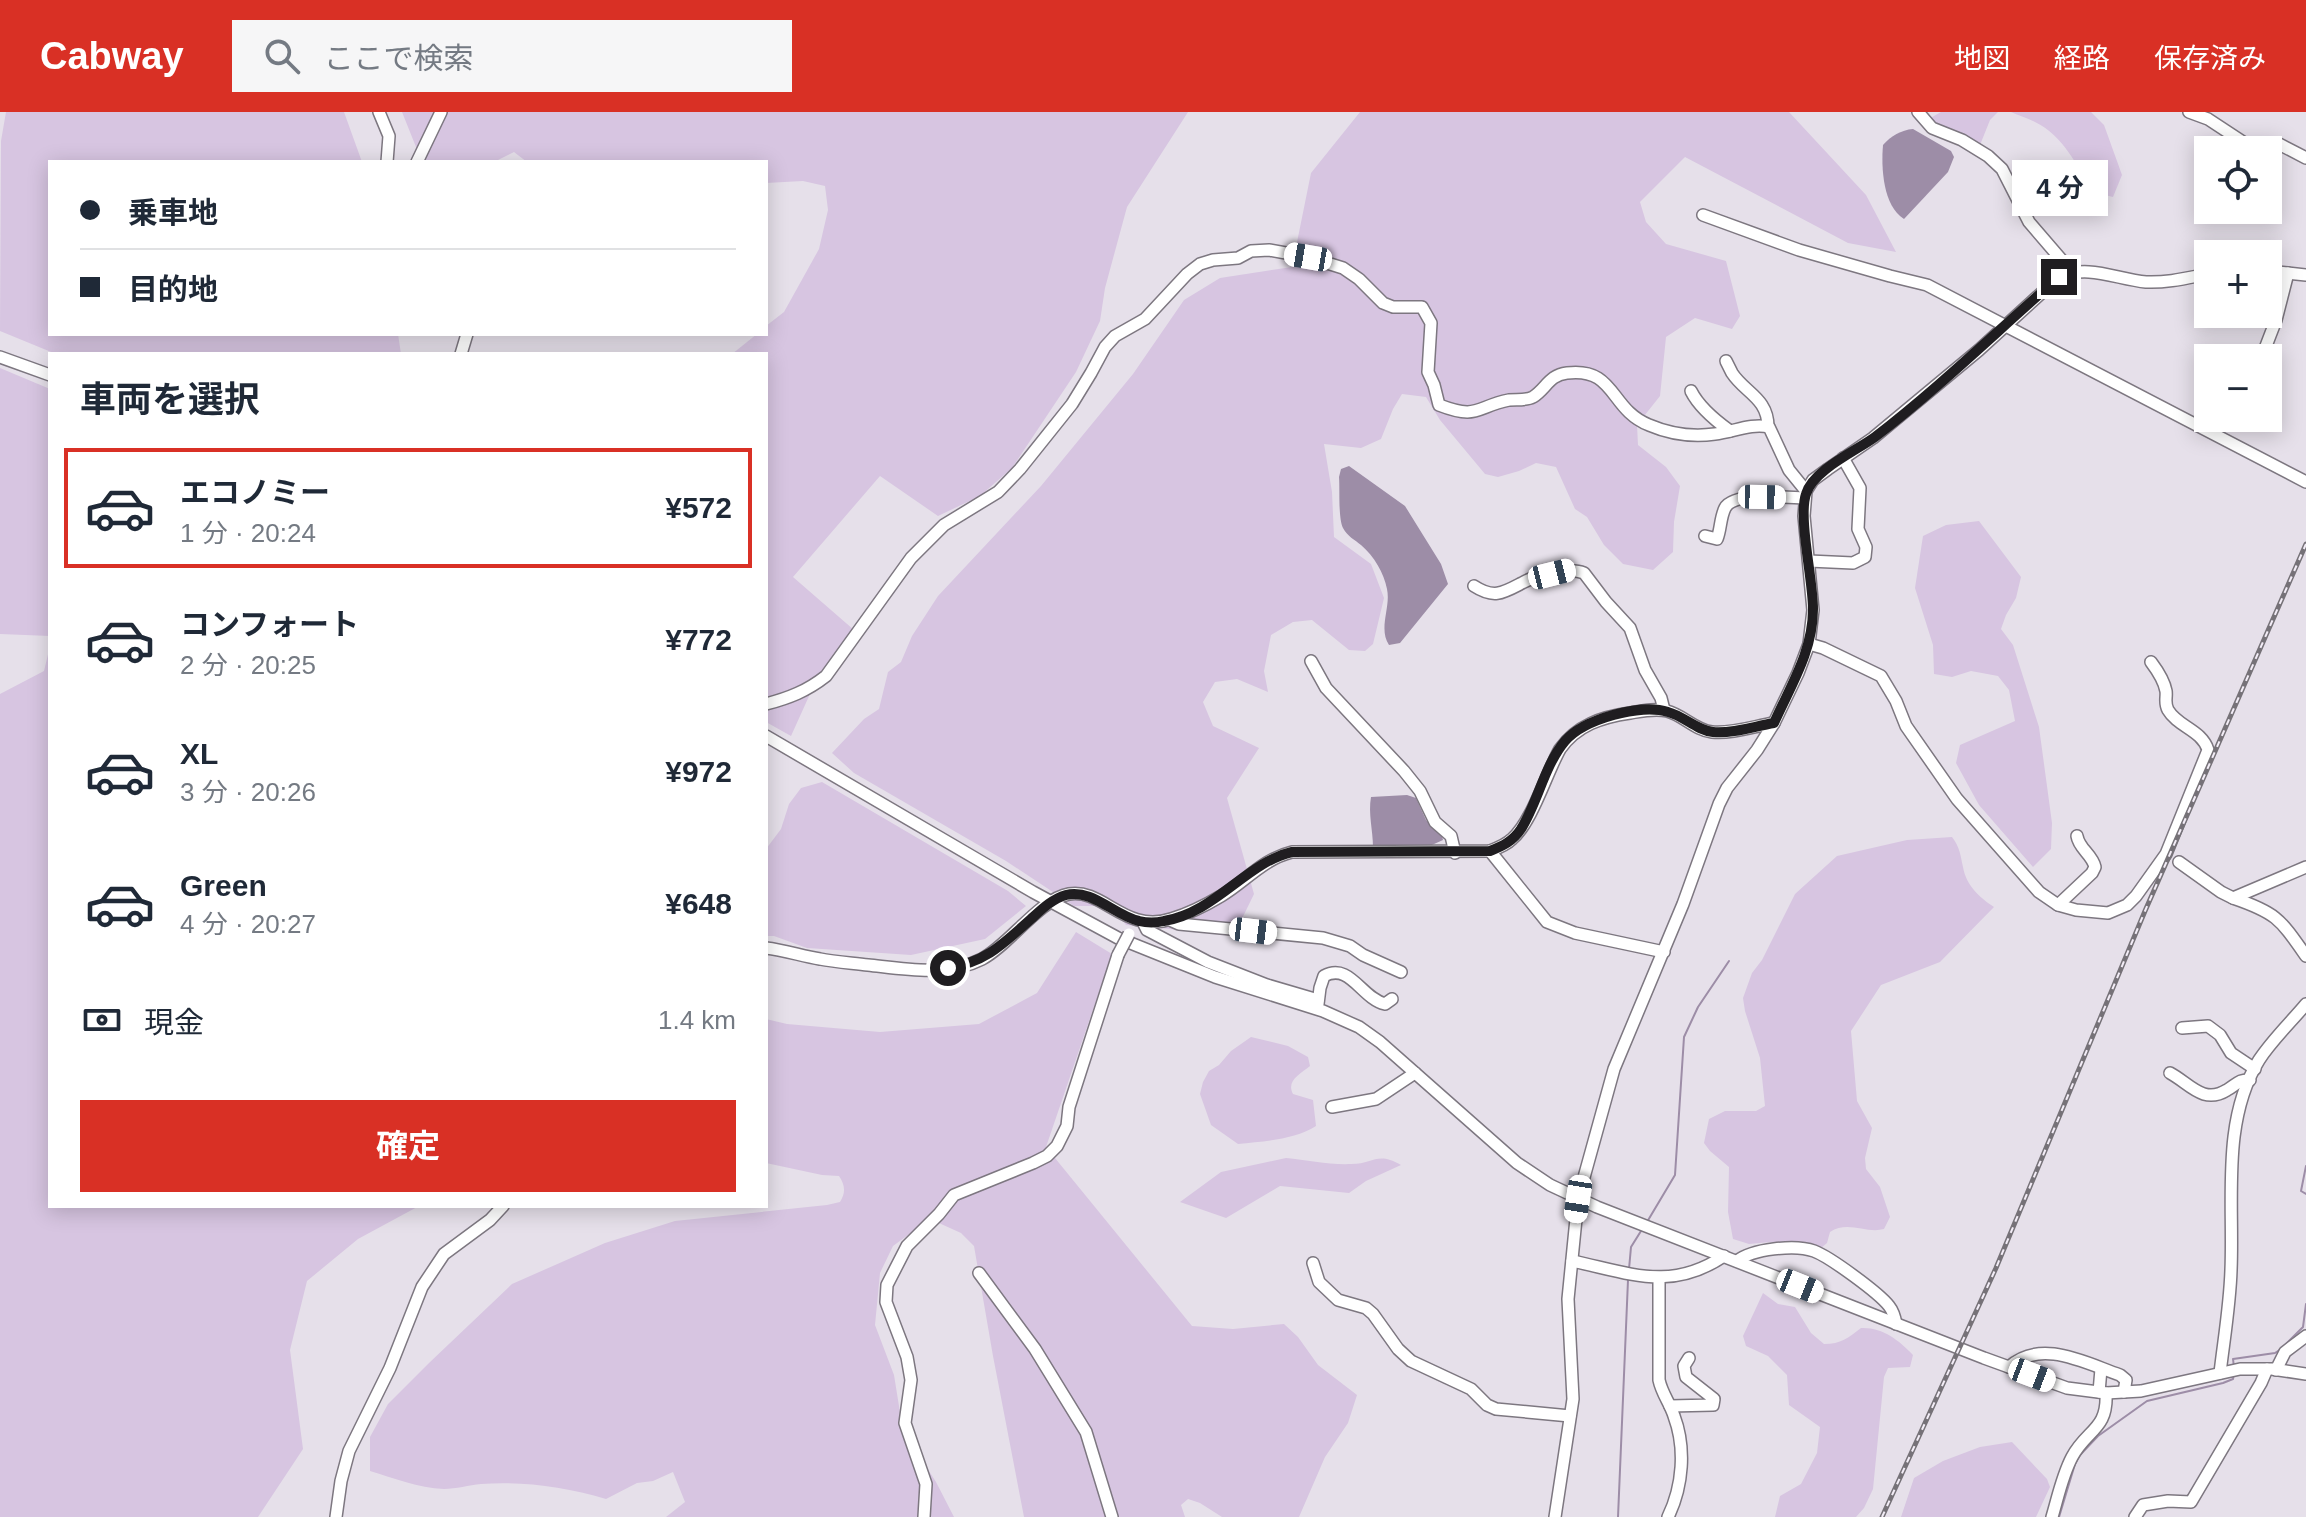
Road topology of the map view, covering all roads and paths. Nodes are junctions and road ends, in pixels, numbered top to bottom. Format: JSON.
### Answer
{"nodes":[{"id":1,"x":379,"y":112,"type":"edge"},
{"id":2,"x":441,"y":112,"type":"edge"},
{"id":3,"x":1918,"y":112,"type":"edge"},
{"id":4,"x":2189,"y":112,"type":"edge"},
{"id":5,"x":2306,"y":158,"type":"edge"},
{"id":6,"x":387,"y":160,"type":"edge"},
{"id":7,"x":418,"y":160,"type":"edge"},
{"id":8,"x":1703,"y":215,"type":"dead end"},
{"id":9,"x":2072,"y":272,"type":"junction"},
{"id":10,"x":2282,"y":272,"type":"edge"},
{"id":11,"x":2288,"y":273,"type":"junction"},
{"id":12,"x":2306,"y":275,"type":"edge"},
{"id":13,"x":2194,"y":277,"type":"edge"},
{"id":14,"x":2005,"y":326,"type":"junction"},
{"id":15,"x":2267,"y":344,"type":"edge"},
{"id":16,"x":0,"y":357,"type":"edge"},
{"id":17,"x":1726,"y":361,"type":"dead end"},
{"id":18,"x":48,"y":374,"type":"edge"},
{"id":19,"x":1691,"y":391,"type":"dead end"},
{"id":20,"x":1768,"y":427,"type":"junction"},
{"id":21,"x":1730,"y":431,"type":"junction"},
{"id":22,"x":1843,"y":458,"type":"junction"},
{"id":23,"x":2306,"y":482,"type":"edge"},
{"id":24,"x":1805,"y":494,"type":"junction"},
{"id":25,"x":1705,"y":536,"type":"dead end"},
{"id":26,"x":1809,"y":561,"type":"junction"},
{"id":27,"x":1474,"y":586,"type":"dead end"},
{"id":28,"x":1809,"y":644,"type":"junction"},
{"id":29,"x":1311,"y":661,"type":"dead end"},
{"id":30,"x":2151,"y":662,"type":"dead end"},
{"id":31,"x":768,"y":704,"type":"edge"},
{"id":32,"x":1664,"y":710,"type":"junction"},
{"id":33,"x":1774,"y":723,"type":"junction"},
{"id":34,"x":768,"y":737,"type":"edge"},
{"id":35,"x":2077,"y":836,"type":"dead end"},
{"id":36,"x":1490,"y":851,"type":"junction"},
{"id":37,"x":1455,"y":853,"type":"junction"},
{"id":38,"x":2179,"y":862,"type":"dead end"},
{"id":39,"x":2306,"y":867,"type":"edge"},
{"id":40,"x":2233,"y":898,"type":"junction"},
{"id":41,"x":1051,"y":902,"type":"junction"},
{"id":42,"x":2058,"y":905,"type":"junction"},
{"id":43,"x":1170,"y":920,"type":"junction"},
{"id":44,"x":1139,"y":921,"type":"junction"},
{"id":45,"x":768,"y":948,"type":"edge"},
{"id":46,"x":1664,"y":952,"type":"junction"},
{"id":47,"x":2306,"y":956,"type":"edge"},
{"id":48,"x":1401,"y":972,"type":"dead end"},
{"id":49,"x":1392,"y":999,"type":"dead end"},
{"id":50,"x":2306,"y":1004,"type":"edge"},
{"id":51,"x":1318,"y":1005,"type":"junction"},
{"id":52,"x":2182,"y":1028,"type":"dead end"},
{"id":53,"x":1415,"y":1073,"type":"junction"},
{"id":54,"x":2170,"y":1073,"type":"dead end"},
{"id":55,"x":2252,"y":1074,"type":"junction"},
{"id":56,"x":1332,"y":1107,"type":"dead end"},
{"id":57,"x":1578,"y":1199,"type":"junction"},
{"id":58,"x":501,"y":1208,"type":"edge"},
{"id":59,"x":1724,"y":1256,"type":"junction"},
{"id":60,"x":1572,"y":1261,"type":"junction"},
{"id":61,"x":1737,"y":1261,"type":"junction"},
{"id":62,"x":1313,"y":1263,"type":"dead end"},
{"id":63,"x":979,"y":1273,"type":"dead end"},
{"id":64,"x":1659,"y":1278,"type":"junction"},
{"id":65,"x":1896,"y":1324,"type":"junction"},
{"id":66,"x":2306,"y":1336,"type":"edge"},
{"id":67,"x":1689,"y":1358,"type":"dead end"},
{"id":68,"x":2009,"y":1367,"type":"junction"},
{"id":69,"x":2101,"y":1369,"type":"junction"},
{"id":70,"x":2272,"y":1369,"type":"junction"},
{"id":71,"x":2220,"y":1373,"type":"junction"},
{"id":72,"x":2306,"y":1374,"type":"edge"},
{"id":73,"x":2102,"y":1392,"type":"junction"},
{"id":74,"x":2124,"y":1392,"type":"junction"},
{"id":75,"x":1670,"y":1406,"type":"junction"},
{"id":76,"x":1570,"y":1416,"type":"junction"},
{"id":77,"x":336,"y":1517,"type":"edge"},
{"id":78,"x":924,"y":1517,"type":"edge"},
{"id":79,"x":1112,"y":1517,"type":"edge"},
{"id":80,"x":1555,"y":1517,"type":"edge"},
{"id":81,"x":1668,"y":1517,"type":"edge"},
{"id":82,"x":2052,"y":1517,"type":"edge"},
{"id":83,"x":2135,"y":1517,"type":"edge"}],
"edges":[{"from":1,"to":6,"type":"street"},
{"from":2,"to":7,"type":"street"},
{"from":3,"to":9,"type":"street"},
{"from":4,"to":5,"type":"street"},
{"from":8,"to":14,"type":"street"},
{"from":9,"to":13,"type":"street"},
{"from":9,"to":14,"type":"street"},
{"from":10,"to":11,"type":"street"},
{"from":11,"to":12,"type":"street"},
{"from":11,"to":15,"type":"street"},
{"from":14,"to":22,"type":"street"},
{"from":14,"to":23,"type":"street"},
{"from":16,"to":18,"type":"street"},
{"from":17,"to":20,"type":"street"},
{"from":19,"to":21,"type":"street"},
{"from":20,"to":21,"type":"street"},
{"from":20,"to":24,"type":"street"},
{"from":21,"to":31,"type":"street"},
{"from":22,"to":24,"type":"street"},
{"from":22,"to":26,"type":"street"},
{"from":24,"to":25,"type":"street"},
{"from":24,"to":26,"type":"street"},
{"from":26,"to":28,"type":"street"},
{"from":27,"to":32,"type":"street"},
{"from":28,"to":33,"type":"street"},
{"from":28,"to":42,"type":"street"},
{"from":29,"to":37,"type":"street"},
{"from":30,"to":42,"type":"street"},
{"from":32,"to":33,"type":"street"},
{"from":32,"to":36,"type":"street"},
{"from":33,"to":46,"type":"street"},
{"from":34,"to":41,"type":"street"},
{"from":35,"to":42,"type":"street"},
{"from":36,"to":37,"type":"street"},
{"from":36,"to":46,"type":"street"},
{"from":37,"to":43,"type":"street"},
{"from":38,"to":40,"type":"street"},
{"from":39,"to":40,"type":"street"},
{"from":40,"to":47,"type":"street"},
{"from":41,"to":44,"type":"street"},
{"from":41,"to":45,"type":"street"},
{"from":41,"to":51,"type":"street"},
{"from":43,"to":44,"type":"street"},
{"from":43,"to":48,"type":"street"},
{"from":44,"to":51,"type":"street"},
{"from":44,"to":78,"type":"street","bridge":true},
{"from":46,"to":57,"type":"street"},
{"from":49,"to":51,"type":"street"},
{"from":50,"to":55,"type":"street"},
{"from":51,"to":53,"type":"street"},
{"from":52,"to":55,"type":"street"},
{"from":53,"to":56,"type":"street"},
{"from":53,"to":57,"type":"street"},
{"from":54,"to":55,"type":"street"},
{"from":55,"to":71,"type":"street"},
{"from":57,"to":59,"type":"street"},
{"from":57,"to":60,"type":"street"},
{"from":58,"to":77,"type":"street"},
{"from":59,"to":61,"type":"street"},
{"from":59,"to":64,"type":"street"},
{"from":60,"to":64,"type":"street"},
{"from":60,"to":76,"type":"street"},
{"from":61,"to":65,"type":"street"},
{"from":61,"to":65,"type":"street"},
{"from":62,"to":76,"type":"street"},
{"from":63,"to":79,"type":"street"},
{"from":64,"to":75,"type":"street"},
{"from":65,"to":68,"type":"street"},
{"from":66,"to":70,"type":"street"},
{"from":67,"to":75,"type":"street"},
{"from":68,"to":69,"type":"street"},
{"from":68,"to":73,"type":"street"},
{"from":69,"to":73,"type":"street"},
{"from":69,"to":74,"type":"street"},
{"from":70,"to":71,"type":"street"},
{"from":70,"to":72,"type":"street"},
{"from":70,"to":83,"type":"street"},
{"from":71,"to":74,"type":"street"},
{"from":73,"to":74,"type":"street"},
{"from":73,"to":82,"type":"street"},
{"from":75,"to":81,"type":"street"},
{"from":76,"to":80,"type":"street"}]}
